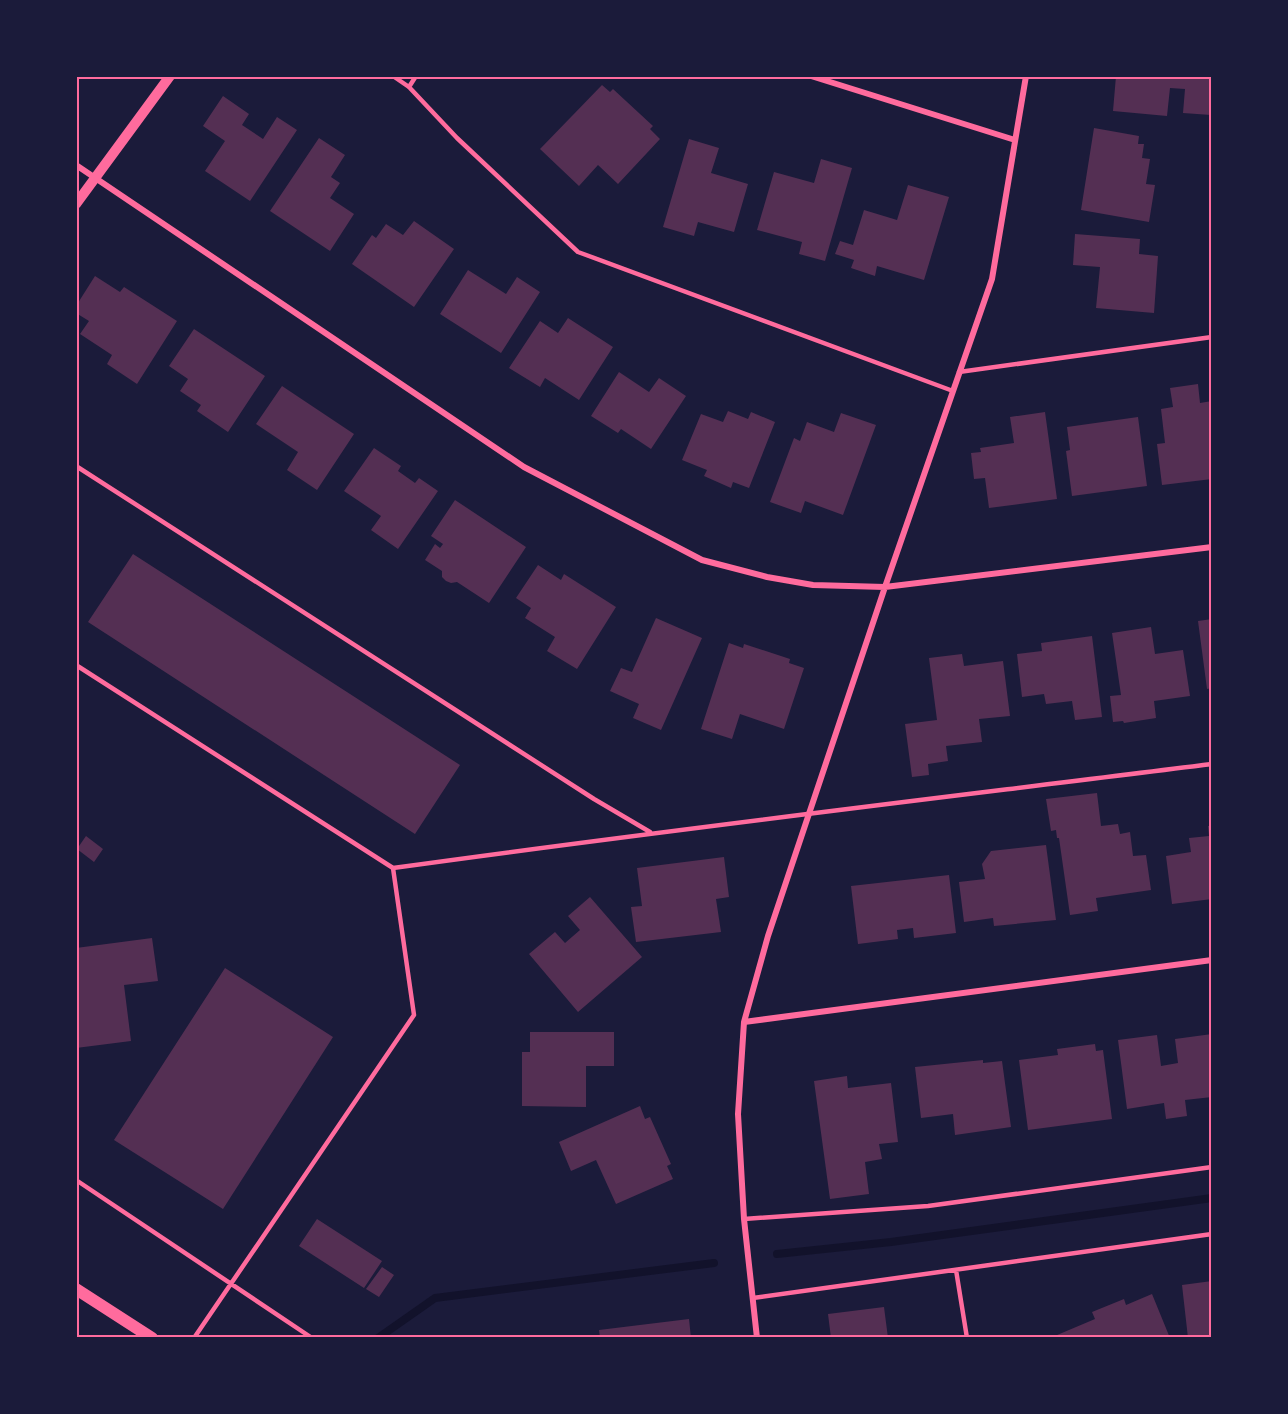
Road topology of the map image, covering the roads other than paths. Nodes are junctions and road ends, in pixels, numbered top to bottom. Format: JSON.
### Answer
{"nodes":[{"id":1,"x":170,"y":76,"type":"edge"},
{"id":2,"x":393,"y":76,"type":"edge"},
{"id":3,"x":416,"y":76,"type":"edge"},
{"id":4,"x":811,"y":76,"type":"edge"},
{"id":5,"x":1026,"y":76,"type":"edge"},
{"id":6,"x":409,"y":87,"type":"junction"},
{"id":7,"x":1015,"y":140,"type":"junction"},
{"id":8,"x":76,"y":165,"type":"edge"},
{"id":9,"x":96,"y":178,"type":"junction"},
{"id":10,"x":76,"y":204,"type":"edge"},
{"id":11,"x":1212,"y":337,"type":"edge"},
{"id":12,"x":959,"y":372,"type":"junction"},
{"id":13,"x":953,"y":391,"type":"junction"},
{"id":14,"x":76,"y":465,"type":"edge"},
{"id":15,"x":1212,"y":547,"type":"edge"},
{"id":16,"x":885,"y":587,"type":"junction"},
{"id":17,"x":76,"y":665,"type":"edge"},
{"id":18,"x":1212,"y":764,"type":"edge"},
{"id":19,"x":808,"y":815,"type":"junction"},
{"id":20,"x":650,"y":832,"type":"junction"},
{"id":21,"x":393,"y":868,"type":"junction"},
{"id":22,"x":1212,"y":960,"type":"edge"},
{"id":23,"x":744,"y":1022,"type":"junction"},
{"id":24,"x":1212,"y":1167,"type":"edge"},
{"id":25,"x":76,"y":1180,"type":"edge"},
{"id":26,"x":744,"y":1219,"type":"junction"},
{"id":27,"x":1212,"y":1234,"type":"edge"},
{"id":28,"x":957,"y":1270,"type":"junction"},
{"id":29,"x":231,"y":1284,"type":"junction"},
{"id":30,"x":76,"y":1289,"type":"edge"},
{"id":31,"x":753,"y":1298,"type":"junction"},
{"id":32,"x":152,"y":1338,"type":"edge"},
{"id":33,"x":194,"y":1338,"type":"edge"},
{"id":34,"x":312,"y":1338,"type":"edge"},
{"id":35,"x":757,"y":1338,"type":"edge"},
{"id":36,"x":967,"y":1338,"type":"edge"}],
"edges":[{"from":1,"to":9,"type":"street"},
{"from":2,"to":6,"type":"lane"},
{"from":3,"to":6,"type":"lane"},
{"from":4,"to":7,"type":"street"},
{"from":5,"to":7,"type":"street"},
{"from":6,"to":13,"type":"lane"},
{"from":7,"to":12,"type":"street"},
{"from":8,"to":9,"type":"street"},
{"from":9,"to":10,"type":"street"},
{"from":9,"to":16,"type":"street"},
{"from":11,"to":12,"type":"lane"},
{"from":12,"to":13,"type":"street"},
{"from":13,"to":16,"type":"street"},
{"from":14,"to":20,"type":"lane"},
{"from":15,"to":16,"type":"street"},
{"from":16,"to":19,"type":"street"},
{"from":17,"to":21,"type":"lane"},
{"from":18,"to":19,"type":"lane"},
{"from":19,"to":20,"type":"lane"},
{"from":19,"to":23,"type":"street"},
{"from":20,"to":21,"type":"lane"},
{"from":21,"to":29,"type":"lane"},
{"from":22,"to":23,"type":"street"},
{"from":23,"to":26,"type":"street"},
{"from":24,"to":26,"type":"lane"},
{"from":25,"to":29,"type":"lane"},
{"from":26,"to":31,"type":"street"},
{"from":27,"to":28,"type":"lane"},
{"from":28,"to":31,"type":"lane"},
{"from":28,"to":36,"type":"lane"},
{"from":29,"to":33,"type":"lane"},
{"from":29,"to":34,"type":"lane"},
{"from":30,"to":32,"type":"main road"},
{"from":31,"to":35,"type":"street"}]}
